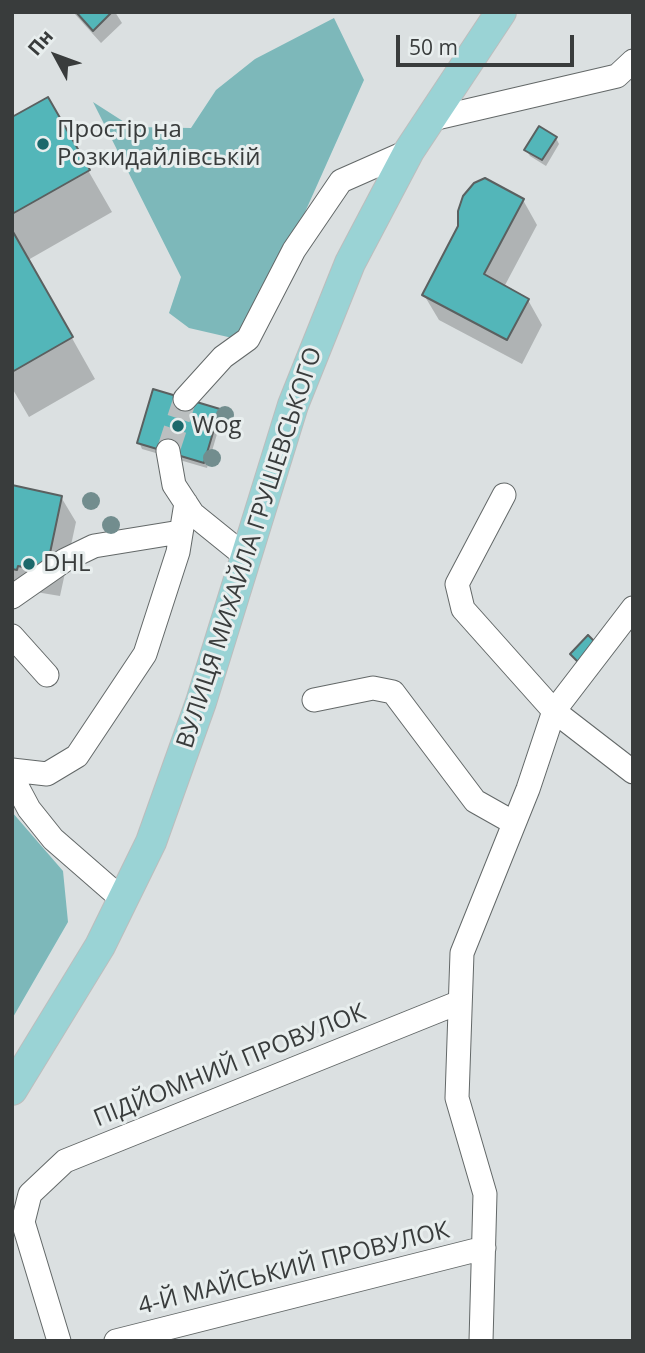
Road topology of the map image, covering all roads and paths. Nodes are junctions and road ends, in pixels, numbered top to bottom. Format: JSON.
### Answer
{"nodes":[{"id":1,"x":501,"y":12,"type":"edge"},
{"id":2,"x":633,"y":61,"type":"edge"},
{"id":3,"x":428,"y":120,"type":"junction"},
{"id":4,"x":409,"y":151,"type":"junction"},
{"id":5,"x":185,"y":399,"type":"tunnel mouth"},
{"id":6,"x":168,"y":452,"type":"tunnel mouth"},
{"id":7,"x":505,"y":495,"type":"dead end"},
{"id":8,"x":186,"y":503,"type":"junction"},
{"id":9,"x":180,"y":532,"type":"junction"},
{"id":10,"x":245,"y":556,"type":"junction"},
{"id":11,"x":12,"y":597,"type":"edge"},
{"id":12,"x":633,"y":608,"type":"edge"},
{"id":13,"x":625,"y":633,"type":"edge"},
{"id":14,"x":12,"y":636,"type":"edge"},
{"id":15,"x":47,"y":675,"type":"dead end"},
{"id":16,"x":314,"y":700,"type":"dead end"},
{"id":17,"x":554,"y":711,"type":"junction"},
{"id":18,"x":12,"y":770,"type":"edge"},
{"id":19,"x":633,"y":772,"type":"edge"},
{"id":20,"x":12,"y":777,"type":"edge"},
{"id":21,"x":514,"y":823,"type":"junction"},
{"id":22,"x":124,"y":900,"type":"junction"},
{"id":23,"x":460,"y":1002,"type":"junction"},
{"id":24,"x":12,"y":1090,"type":"edge"},
{"id":25,"x":484,"y":1248,"type":"junction"},
{"id":26,"x":59,"y":1341,"type":"edge"},
{"id":27,"x":116,"y":1341,"type":"edge"},
{"id":28,"x":481,"y":1341,"type":"edge"}],
"edges":[{"from":1,"to":3,"type":"main road","name":"ВУЛИЦЯ МИХАЙЛА ГРУШЕВСЬКОГО"},
{"from":2,"to":3,"type":"street"},
{"from":3,"to":4,"type":"main road","name":"ВУЛИЦЯ МИХАЙЛА ГРУШЕВСЬКОГО"},
{"from":4,"to":5,"type":"street"},
{"from":4,"to":10,"type":"main road","name":"ВУЛИЦЯ МИХАЙЛА ГРУШЕВСЬКОГО"},
{"from":6,"to":8,"type":"street"},
{"from":7,"to":17,"type":"street"},
{"from":8,"to":9,"type":"street"},
{"from":8,"to":10,"type":"street"},
{"from":9,"to":11,"type":"street"},
{"from":9,"to":18,"type":"street"},
{"from":10,"to":22,"type":"main road","name":"ВУЛИЦЯ МИХАЙЛА ГРУШЕВСЬКОГО"},
{"from":12,"to":13,"type":"street"},
{"from":13,"to":17,"type":"street"},
{"from":14,"to":15,"type":"street"},
{"from":16,"to":21,"type":"street"},
{"from":17,"to":19,"type":"street"},
{"from":17,"to":21,"type":"street"},
{"from":20,"to":22,"type":"street"},
{"from":21,"to":23,"type":"street"},
{"from":22,"to":24,"type":"main road","name":"ВУЛИЦЯ МИХАЙЛА ГРУШЕВСЬКОГО"},
{"from":23,"to":25,"type":"street"},
{"from":23,"to":26,"type":"street","name":"ПІДЙОМНИЙ ПРОВУЛОК"},
{"from":25,"to":27,"type":"street","name":"4-Й МАЙСЬКИЙ ПРОВУЛОК"},
{"from":25,"to":28,"type":"street"}]}
